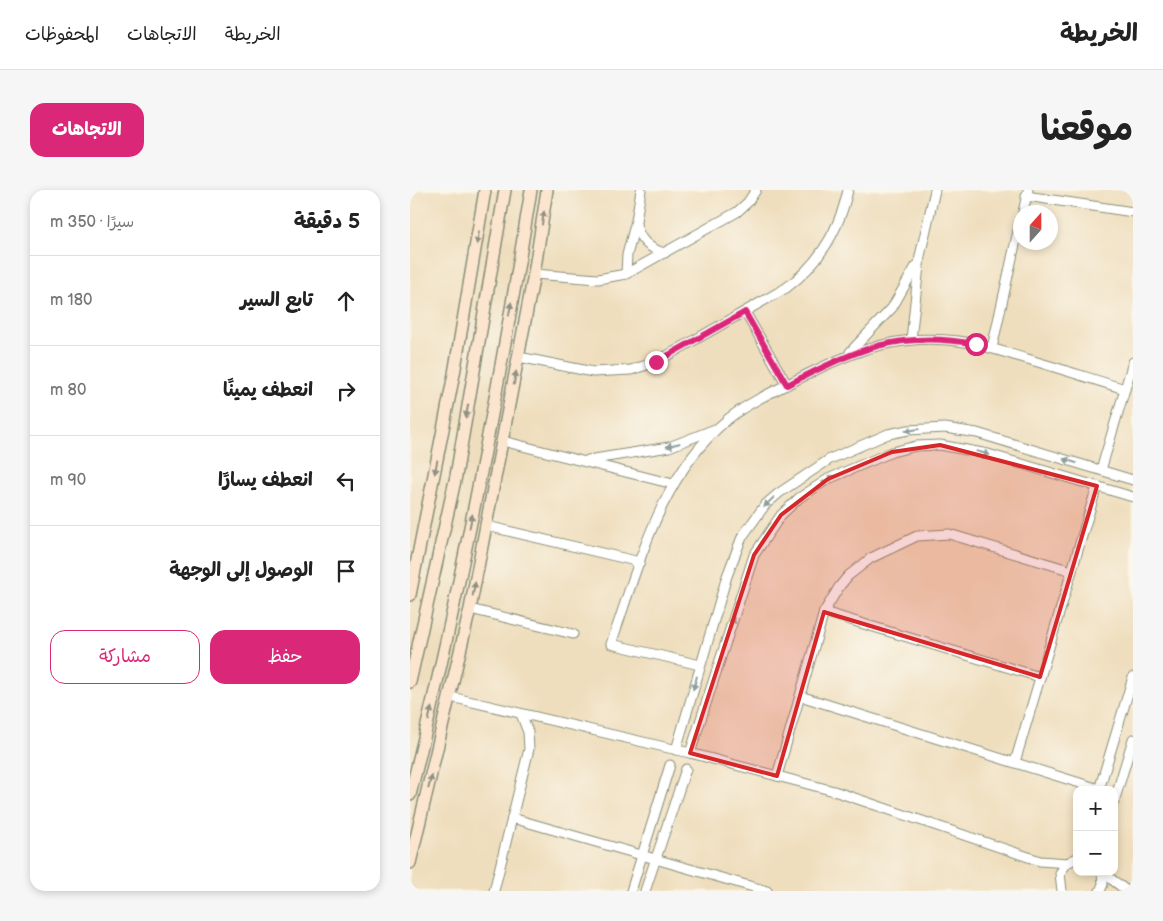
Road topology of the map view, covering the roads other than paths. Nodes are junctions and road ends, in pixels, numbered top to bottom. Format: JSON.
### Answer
{"nodes":[{"id":1,"x":486,"y":190,"type":"edge"},
{"id":2,"x":505,"y":190,"type":"edge"},
{"id":3,"x":531,"y":190,"type":"edge"},
{"id":4,"x":547,"y":190,"type":"edge"},
{"id":5,"x":641,"y":190,"type":"edge"},
{"id":6,"x":756,"y":190,"type":"edge"},
{"id":7,"x":848,"y":190,"type":"edge"},
{"id":8,"x":935,"y":190,"type":"edge"},
{"id":9,"x":1027,"y":193,"type":"edge"},
{"id":10,"x":1133,"y":212,"type":"edge"},
{"id":11,"x":636,"y":221,"type":"junction"},
{"id":12,"x":1014,"y":250,"type":"edge"},
{"id":13,"x":665,"y":254,"type":"junction"},
{"id":14,"x":920,"y":256,"type":"junction"},
{"id":15,"x":534,"y":274,"type":"junction"},
{"id":16,"x":626,"y":274,"type":"junction"},
{"id":17,"x":745,"y":312,"type":"junction"},
{"id":18,"x":911,"y":340,"type":"junction"},
{"id":19,"x":992,"y":348,"type":"junction"},
{"id":20,"x":846,"y":355,"type":"junction"},
{"id":21,"x":519,"y":357,"type":"junction"},
{"id":22,"x":1133,"y":362,"type":"edge"},
{"id":23,"x":787,"y":385,"type":"junction"},
{"id":24,"x":1125,"y":389,"type":"junction"},
{"id":25,"x":494,"y":396,"type":"junction"},
{"id":26,"x":511,"y":399,"type":"junction"},
{"id":27,"x":718,"y":428,"type":"junction"},
{"id":28,"x":442,"y":437,"type":"junction"},
{"id":29,"x":462,"y":440,"type":"junction"},
{"id":30,"x":503,"y":441,"type":"junction"},
{"id":31,"x":585,"y":460,"type":"junction"},
{"id":32,"x":1102,"y":470,"type":"junction"},
{"id":33,"x":1133,"y":480,"type":"edge"},
{"id":34,"x":673,"y":484,"type":"junction"},
{"id":35,"x":1097,"y":486,"type":"junction"},
{"id":36,"x":1133,"y":497,"type":"edge"},
{"id":37,"x":487,"y":526,"type":"junction"},
{"id":38,"x":640,"y":562,"type":"junction"},
{"id":39,"x":1072,"y":571,"type":"junction"},
{"id":40,"x":410,"y":595,"type":"edge"},
{"id":41,"x":470,"y":609,"type":"junction"},
{"id":42,"x":824,"y":612,"type":"junction"},
{"id":43,"x":573,"y":634,"type":"dead end"},
{"id":44,"x":700,"y":666,"type":"junction"},
{"id":45,"x":1133,"y":677,"type":"edge"},
{"id":46,"x":1040,"y":678,"type":"junction"},
{"id":47,"x":410,"y":682,"type":"edge"},
{"id":48,"x":800,"y":696,"type":"junction"},
{"id":49,"x":451,"y":698,"type":"junction"},
{"id":50,"x":520,"y":714,"type":"junction"},
{"id":51,"x":1133,"y":739,"type":"edge"},
{"id":52,"x":676,"y":750,"type":"junction"},
{"id":53,"x":690,"y":753,"type":"junction"},
{"id":54,"x":1015,"y":762,"type":"junction"},
{"id":55,"x":670,"y":765,"type":"dead end"},
{"id":56,"x":686,"y":769,"type":"dead end"},
{"id":57,"x":777,"y":776,"type":"junction"},
{"id":58,"x":1090,"y":786,"type":"edge"},
{"id":59,"x":1100,"y":786,"type":"edge"},
{"id":60,"x":1118,"y":789,"type":"edge"},
{"id":61,"x":410,"y":795,"type":"edge"},
{"id":62,"x":512,"y":818,"type":"junction"},
{"id":63,"x":643,"y":856,"type":"junction"},
{"id":64,"x":655,"y":859,"type":"junction"},
{"id":65,"x":1073,"y":859,"type":"edge"},
{"id":66,"x":410,"y":863,"type":"edge"},
{"id":67,"x":1102,"y":876,"type":"edge"},
{"id":68,"x":1107,"y":876,"type":"edge"},
{"id":69,"x":737,"y":887,"type":"edge"},
{"id":70,"x":494,"y":891,"type":"edge"},
{"id":71,"x":631,"y":891,"type":"edge"},
{"id":72,"x":645,"y":891,"type":"edge"},
{"id":73,"x":767,"y":891,"type":"edge"},
{"id":74,"x":1062,"y":891,"type":"edge"},
{"id":75,"x":1100,"y":891,"type":"edge"},
{"id":76,"x":1126,"y":891,"type":"edge"}],
"edges":[{"from":1,"to":28,"type":"main road","one_way":true},
{"from":2,"to":29,"type":"main road","one_way":true},
{"from":25,"to":3,"type":"main road","one_way":true},
{"from":15,"to":4,"type":"main road","one_way":true},
{"from":5,"to":11,"type":"street"},
{"from":6,"to":13,"type":"street"},
{"from":7,"to":17,"type":"street"},
{"from":8,"to":14,"type":"street"},
{"from":9,"to":10,"type":"street"},
{"from":11,"to":13,"type":"street"},
{"from":11,"to":16,"type":"street"},
{"from":12,"to":19,"type":"street"},
{"from":13,"to":16,"type":"street"},
{"from":14,"to":18,"type":"street"},
{"from":14,"to":20,"type":"street"},
{"from":15,"to":16,"type":"street"},
{"from":15,"to":21,"type":"main road"},
{"from":17,"to":21,"type":"street"},
{"from":17,"to":23,"type":"street"},
{"from":18,"to":19,"type":"street"},
{"from":18,"to":20,"type":"street"},
{"from":19,"to":24,"type":"street"},
{"from":20,"to":23,"type":"street"},
{"from":26,"to":21,"type":"main road","one_way":true},
{"from":22,"to":24,"type":"street"},
{"from":23,"to":27,"type":"street"},
{"from":24,"to":32,"type":"street"},
{"from":25,"to":26,"type":"main road"},
{"from":61,"to":25,"type":"main road","one_way":true},
{"from":26,"to":30,"type":"main road"},
{"from":27,"to":31,"type":"street","one_way":true},
{"from":27,"to":34,"type":"street"},
{"from":28,"to":29,"type":"main road"},
{"from":28,"to":40,"type":"main road","one_way":true},
{"from":29,"to":47,"type":"main road"},
{"from":30,"to":31,"type":"street"},
{"from":30,"to":37,"type":"main road"},
{"from":31,"to":34,"type":"street"},
{"from":32,"to":33,"type":"street"},
{"from":32,"to":44,"type":"street","one_way":true},
{"from":34,"to":38,"type":"street"},
{"from":35,"to":36,"type":"street"},
{"from":35,"to":39,"type":"street"},
{"from":53,"to":35,"type":"street","one_way":true},
{"from":37,"to":38,"type":"street"},
{"from":41,"to":37,"type":"main road","one_way":true},
{"from":38,"to":44,"type":"street"},
{"from":39,"to":42,"type":"street"},
{"from":39,"to":46,"type":"street"},
{"from":41,"to":43,"type":"street"},
{"from":41,"to":49,"type":"main road"},
{"from":42,"to":46,"type":"street"},
{"from":42,"to":48,"type":"street"},
{"from":44,"to":52,"type":"street","one_way":true},
{"from":45,"to":59,"type":"street"},
{"from":46,"to":54,"type":"street"},
{"from":48,"to":54,"type":"street"},
{"from":48,"to":57,"type":"street"},
{"from":49,"to":50,"type":"street"},
{"from":66,"to":49,"type":"main road","one_way":true},
{"from":50,"to":52,"type":"street"},
{"from":50,"to":62,"type":"street"},
{"from":51,"to":60,"type":"street"},
{"from":52,"to":53,"type":"street"},
{"from":53,"to":57,"type":"street"},
{"from":54,"to":58,"type":"street"},
{"from":55,"to":63,"type":"street"},
{"from":56,"to":64,"type":"street"},
{"from":57,"to":65,"type":"street"},
{"from":62,"to":63,"type":"street"},
{"from":62,"to":70,"type":"street"},
{"from":63,"to":64,"type":"street"},
{"from":63,"to":71,"type":"street"},
{"from":64,"to":69,"type":"street"},
{"from":64,"to":72,"type":"street"},
{"from":65,"to":74,"type":"street"},
{"from":67,"to":75,"type":"street"},
{"from":68,"to":76,"type":"street"},
{"from":69,"to":73,"type":"street"}]}
